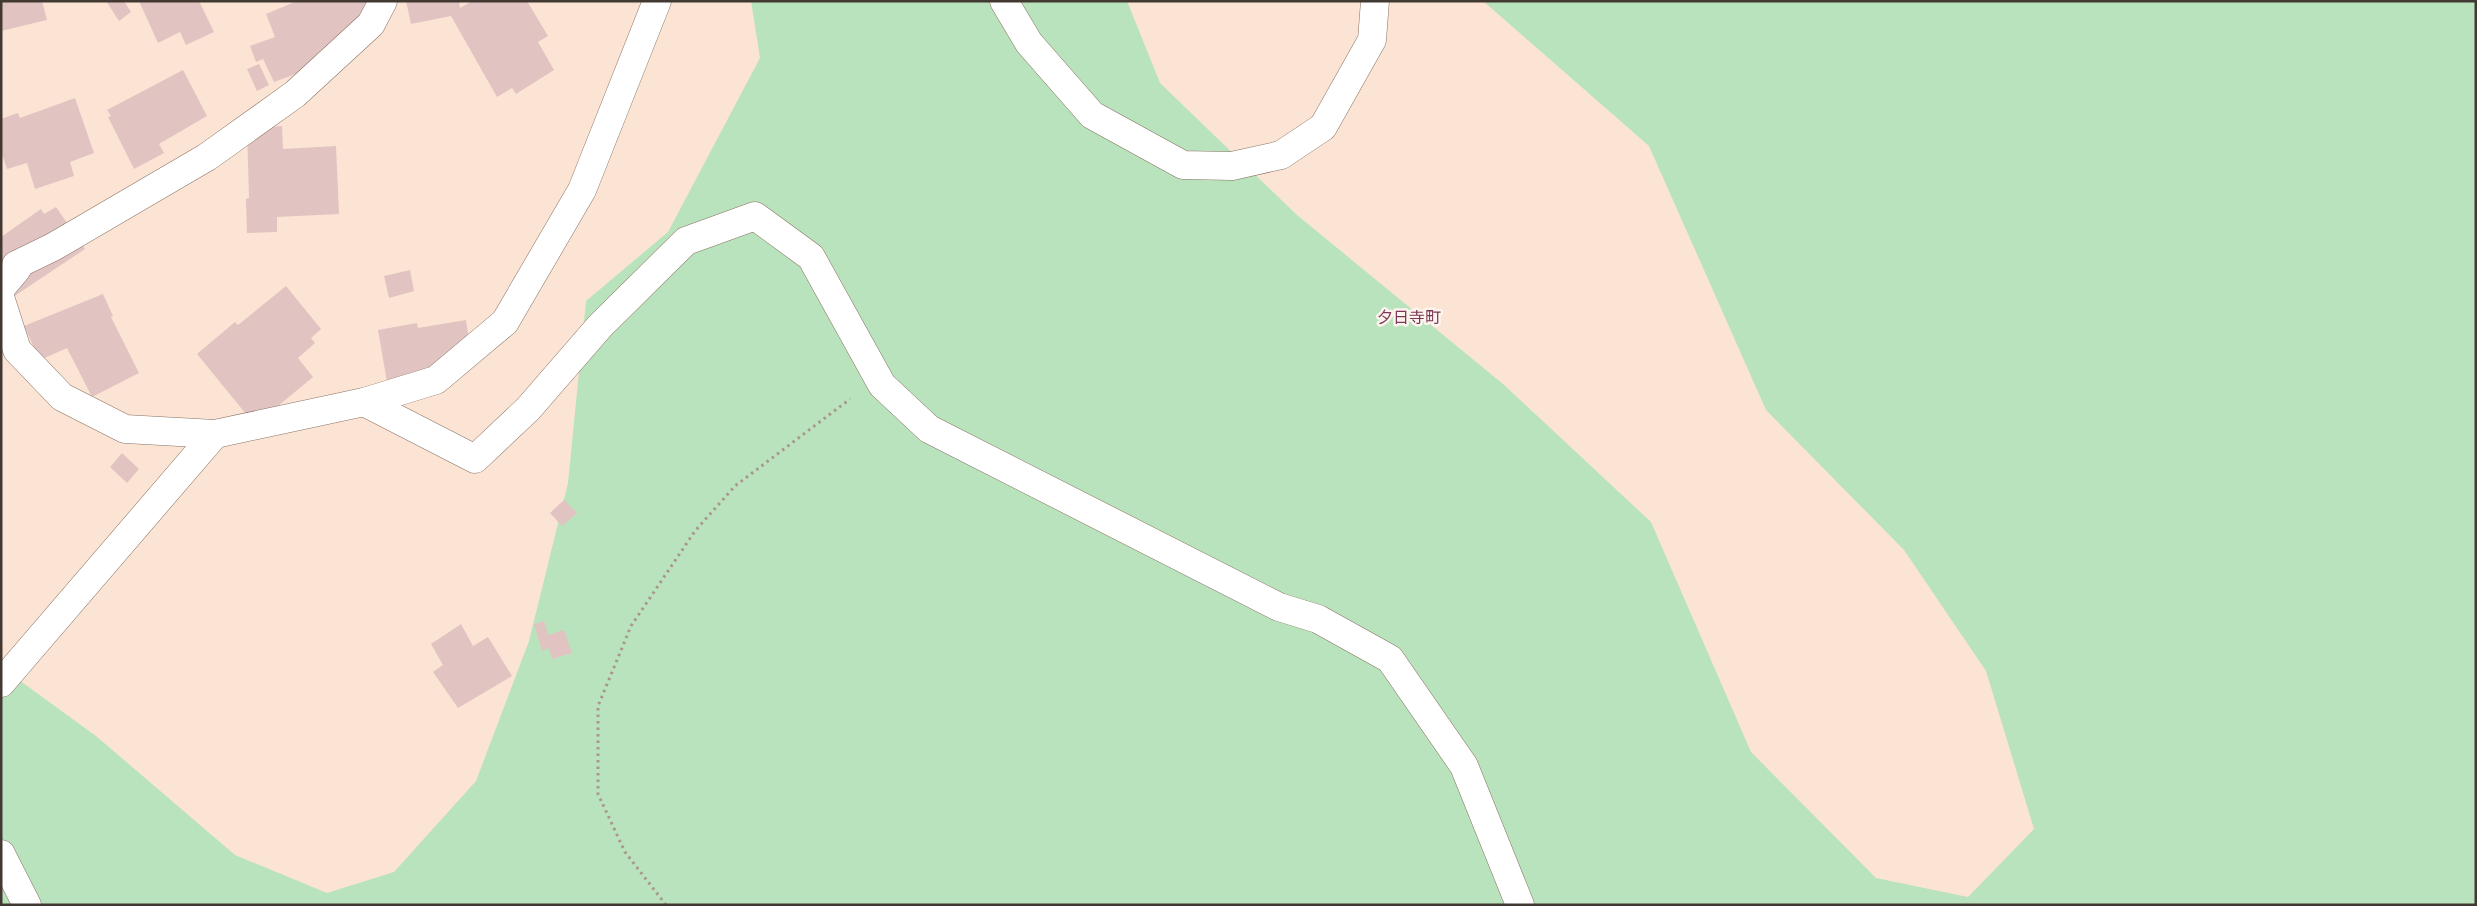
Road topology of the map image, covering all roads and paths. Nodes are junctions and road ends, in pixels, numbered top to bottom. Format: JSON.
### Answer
{"nodes":[{"id":1,"x":383,"y":1,"type":"edge"},
{"id":2,"x":657,"y":1,"type":"edge"},
{"id":3,"x":1004,"y":1,"type":"edge"},
{"id":4,"x":1375,"y":1,"type":"edge"},
{"id":5,"x":1,"y":288,"type":"edge"},
{"id":6,"x":1,"y":300,"type":"edge"},
{"id":7,"x":878,"y":377,"type":"junction"},
{"id":8,"x":364,"y":402,"type":"junction"},
{"id":9,"x":214,"y":434,"type":"junction"},
{"id":10,"x":1,"y":683,"type":"edge"},
{"id":11,"x":1,"y":854,"type":"edge"},
{"id":12,"x":27,"y":905,"type":"edge"},
{"id":13,"x":666,"y":905,"type":"edge"},
{"id":14,"x":1520,"y":905,"type":"edge"}],
"edges":[{"from":1,"to":5,"type":"street"},
{"from":2,"to":8,"type":"street"},
{"from":3,"to":4,"type":"street"},
{"from":6,"to":9,"type":"street"},
{"from":7,"to":8,"type":"street"},
{"from":7,"to":13,"type":"path"},
{"from":7,"to":14,"type":"street"},
{"from":8,"to":9,"type":"street"},
{"from":9,"to":10,"type":"street"},
{"from":11,"to":12,"type":"street"}]}
